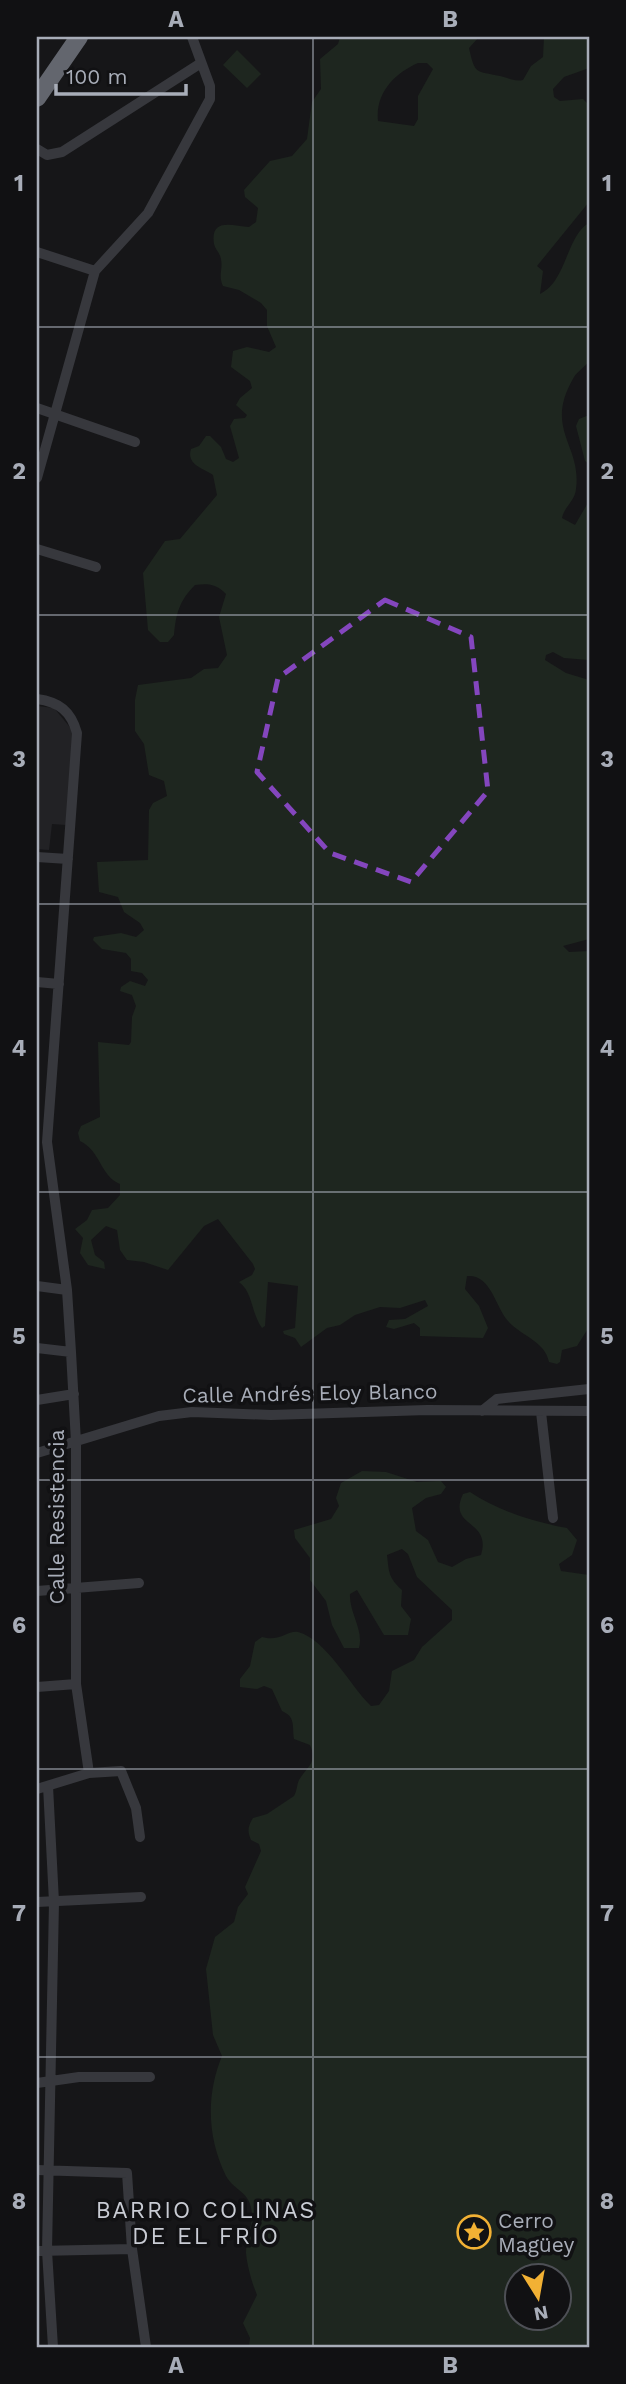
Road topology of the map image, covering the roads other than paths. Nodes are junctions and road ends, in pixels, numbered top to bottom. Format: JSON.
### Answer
{"nodes":[{"id":1,"x":79,"y":37,"type":"edge"},
{"id":2,"x":191,"y":37,"type":"edge"},
{"id":3,"x":201,"y":63,"type":"junction"},
{"id":4,"x":37,"y":98,"type":"edge"},
{"id":5,"x":37,"y":149,"type":"edge"},
{"id":6,"x":37,"y":252,"type":"edge"},
{"id":7,"x":95,"y":271,"type":"junction"},
{"id":8,"x":37,"y":408,"type":"edge"},
{"id":9,"x":54,"y":415,"type":"junction"},
{"id":10,"x":135,"y":442,"type":"dead end"},
{"id":11,"x":37,"y":478,"type":"edge"},
{"id":12,"x":37,"y":549,"type":"edge"},
{"id":13,"x":96,"y":567,"type":"dead end"},
{"id":14,"x":37,"y":699,"type":"edge"},
{"id":15,"x":37,"y":857,"type":"edge"},
{"id":16,"x":68,"y":859,"type":"junction"},
{"id":17,"x":37,"y":982,"type":"edge"},
{"id":18,"x":59,"y":984,"type":"junction"},
{"id":19,"x":42,"y":1141,"type":"edge"},
{"id":20,"x":37,"y":1286,"type":"edge"},
{"id":21,"x":67,"y":1290,"type":"junction"},
{"id":22,"x":37,"y":1348,"type":"edge"},
{"id":23,"x":71,"y":1352,"type":"junction"},
{"id":24,"x":589,"y":1389,"type":"edge"},
{"id":25,"x":74,"y":1394,"type":"junction"},
{"id":26,"x":37,"y":1400,"type":"edge"},
{"id":27,"x":482,"y":1411,"type":"junction"},
{"id":28,"x":589,"y":1411,"type":"edge"},
{"id":29,"x":541,"y":1412,"type":"junction"},
{"id":30,"x":76,"y":1442,"type":"junction"},
{"id":31,"x":37,"y":1453,"type":"edge"},
{"id":32,"x":553,"y":1518,"type":"dead end"},
{"id":33,"x":139,"y":1583,"type":"dead end"},
{"id":34,"x":75,"y":1589,"type":"junction"},
{"id":35,"x":37,"y":1591,"type":"edge"},
{"id":36,"x":76,"y":1684,"type":"junction"},
{"id":37,"x":37,"y":1687,"type":"edge"},
{"id":38,"x":89,"y":1773,"type":"junction"},
{"id":39,"x":48,"y":1786,"type":"junction"},
{"id":40,"x":37,"y":1789,"type":"edge"},
{"id":41,"x":140,"y":1837,"type":"dead end"},
{"id":42,"x":141,"y":1897,"type":"dead end"},
{"id":43,"x":37,"y":1902,"type":"edge"},
{"id":44,"x":54,"y":1902,"type":"junction"},
{"id":45,"x":150,"y":2077,"type":"dead end"},
{"id":46,"x":50,"y":2081,"type":"junction"},
{"id":47,"x":37,"y":2083,"type":"edge"},
{"id":48,"x":49,"y":2169,"type":"junction"},
{"id":49,"x":37,"y":2170,"type":"edge"},
{"id":50,"x":132,"y":2249,"type":"junction"},
{"id":51,"x":42,"y":2251,"type":"edge"},
{"id":52,"x":53,"y":2347,"type":"edge"},
{"id":53,"x":146,"y":2347,"type":"edge"}],
"edges":[{"from":1,"to":4,"type":"highway"},
{"from":2,"to":3,"type":"street"},
{"from":3,"to":5,"type":"street"},
{"from":3,"to":7,"type":"street"},
{"from":6,"to":7,"type":"street"},
{"from":7,"to":9,"type":"street"},
{"from":8,"to":9,"type":"street"},
{"from":9,"to":10,"type":"street"},
{"from":9,"to":11,"type":"street"},
{"from":12,"to":13,"type":"street"},
{"from":14,"to":16,"type":"street","name":"Calle Resistencia"},
{"from":15,"to":16,"type":"street"},
{"from":16,"to":18,"type":"street","name":"Calle Resistencia"},
{"from":17,"to":18,"type":"street"},
{"from":18,"to":19,"type":"street","name":"Calle Resistencia"},
{"from":19,"to":21,"type":"street","name":"Calle Resistencia"},
{"from":20,"to":21,"type":"street"},
{"from":21,"to":23,"type":"street","name":"Calle Resistencia"},
{"from":22,"to":23,"type":"street"},
{"from":23,"to":25,"type":"street","name":"Calle Resistencia"},
{"from":24,"to":27,"type":"street"},
{"from":25,"to":26,"type":"street"},
{"from":25,"to":30,"type":"street","name":"Calle Resistencia"},
{"from":27,"to":29,"type":"street","name":"Calle Andrés Eloy Blanco"},
{"from":27,"to":30,"type":"street","name":"Calle Andrés Eloy Blanco"},
{"from":28,"to":29,"type":"street","name":"Calle Andrés Eloy Blanco"},
{"from":29,"to":32,"type":"street"},
{"from":30,"to":31,"type":"street","name":"Calle Andrés Eloy Blanco"},
{"from":30,"to":34,"type":"street","name":"Calle Resistencia"},
{"from":33,"to":34,"type":"street"},
{"from":34,"to":35,"type":"street"},
{"from":34,"to":36,"type":"street","name":"Calle Resistencia"},
{"from":36,"to":37,"type":"street"},
{"from":36,"to":38,"type":"street","name":"Calle Resistencia"},
{"from":38,"to":39,"type":"street"},
{"from":38,"to":41,"type":"street"},
{"from":39,"to":40,"type":"street"},
{"from":39,"to":44,"type":"street"},
{"from":42,"to":44,"type":"street"},
{"from":43,"to":44,"type":"street"},
{"from":44,"to":46,"type":"street"},
{"from":45,"to":46,"type":"street"},
{"from":46,"to":47,"type":"street"},
{"from":46,"to":48,"type":"street"},
{"from":48,"to":49,"type":"street"},
{"from":48,"to":50,"type":"street"},
{"from":48,"to":51,"type":"street"},
{"from":50,"to":51,"type":"street"},
{"from":50,"to":53,"type":"street"},
{"from":51,"to":52,"type":"street"}]}
